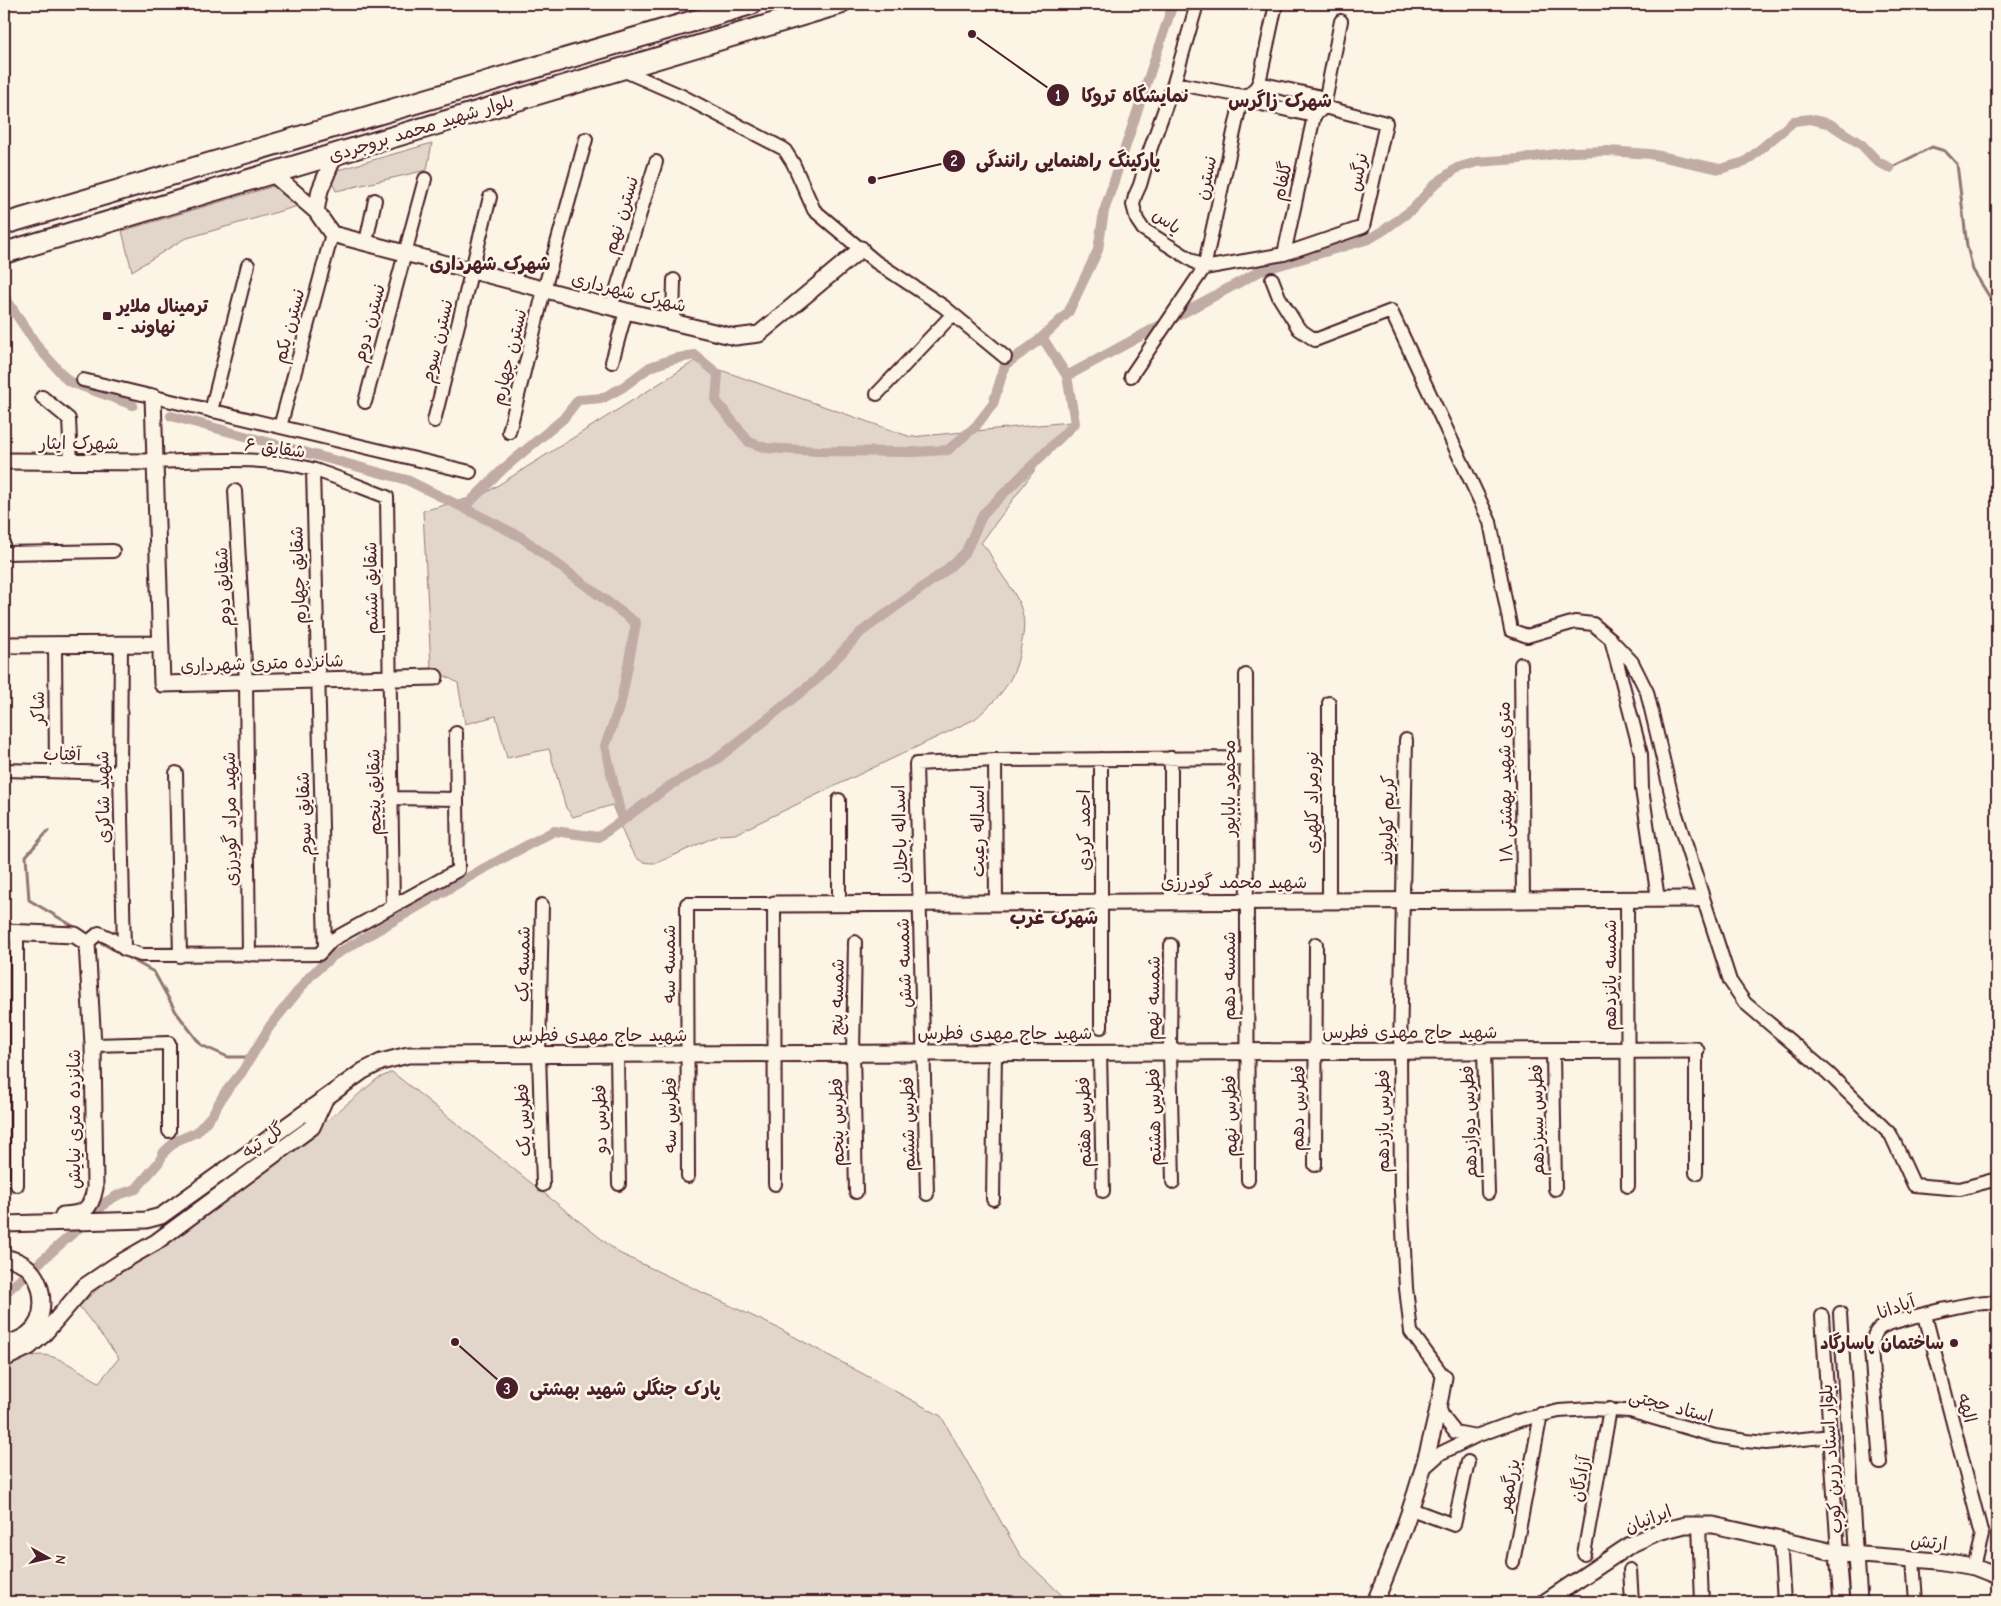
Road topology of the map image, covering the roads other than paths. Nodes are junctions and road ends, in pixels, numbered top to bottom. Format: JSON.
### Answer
{"nodes":[{"id":1,"x":751,"y":4,"type":"edge"},
{"id":2,"x":839,"y":4,"type":"edge"},
{"id":3,"x":1197,"y":4,"type":"edge"},
{"id":4,"x":1276,"y":4,"type":"edge"},
{"id":5,"x":1341,"y":21,"type":"dead end"},
{"id":6,"x":620,"y":69,"type":"junction"},
{"id":7,"x":1174,"y":83,"type":"junction"},
{"id":8,"x":1259,"y":83,"type":"junction"},
{"id":9,"x":1246,"y":95,"type":"junction"},
{"id":10,"x":1324,"y":107,"type":"junction"},
{"id":11,"x":1314,"y":116,"type":"junction"},
{"id":12,"x":586,"y":139,"type":"dead end"},
{"id":13,"x":335,"y":154,"type":"junction"},
{"id":14,"x":656,"y":162,"type":"dead end"},
{"id":15,"x":272,"y":173,"type":"junction"},
{"id":16,"x":425,"y":179,"type":"dead end"},
{"id":17,"x":490,"y":197,"type":"dead end"},
{"id":18,"x":375,"y":200,"type":"dead end"},
{"id":19,"x":316,"y":211,"type":"junction"},
{"id":20,"x":4,"y":224,"type":"edge"},
{"id":21,"x":332,"y":234,"type":"junction"},
{"id":22,"x":366,"y":242,"type":"junction"},
{"id":23,"x":860,"y":249,"type":"junction"},
{"id":24,"x":406,"y":252,"type":"junction"},
{"id":25,"x":4,"y":253,"type":"edge"},
{"id":26,"x":1284,"y":254,"type":"junction"},
{"id":27,"x":248,"y":265,"type":"dead end"},
{"id":28,"x":1204,"y":268,"type":"junction"},
{"id":29,"x":473,"y":270,"type":"junction"},
{"id":30,"x":1272,"y":279,"type":"dead end"},
{"id":31,"x":674,"y":280,"type":"dead end"},
{"id":32,"x":544,"y":290,"type":"junction"},
{"id":33,"x":618,"y":309,"type":"junction"},
{"id":34,"x":953,"y":314,"type":"junction"},
{"id":35,"x":673,"y":323,"type":"junction"},
{"id":36,"x":1005,"y":357,"type":"dead end"},
{"id":37,"x":612,"y":362,"type":"dead end"},
{"id":38,"x":1131,"y":376,"type":"dead end"},
{"id":39,"x":83,"y":380,"type":"dead end"},
{"id":40,"x":877,"y":394,"type":"dead end"},
{"id":41,"x":42,"y":397,"type":"dead end"},
{"id":42,"x":152,"y":397,"type":"junction"},
{"id":43,"x":365,"y":402,"type":"dead end"},
{"id":44,"x":211,"y":411,"type":"junction"},
{"id":45,"x":434,"y":421,"type":"dead end"},
{"id":46,"x":280,"y":427,"type":"junction"},
{"id":47,"x":509,"y":432,"type":"dead end"},
{"id":48,"x":4,"y":461,"type":"edge"},
{"id":49,"x":71,"y":462,"type":"junction"},
{"id":50,"x":154,"y":462,"type":"junction"},
{"id":51,"x":313,"y":470,"type":"junction"},
{"id":52,"x":470,"y":472,"type":"dead end"},
{"id":53,"x":235,"y":491,"type":"dead end"},
{"id":54,"x":387,"y":497,"type":"joint"},
{"id":55,"x":113,"y":551,"type":"dead end"},
{"id":56,"x":4,"y":553,"type":"edge"},
{"id":57,"x":1611,"y":639,"type":"junction"},
{"id":58,"x":55,"y":644,"type":"junction"},
{"id":59,"x":121,"y":644,"type":"junction"},
{"id":60,"x":160,"y":644,"type":"junction"},
{"id":61,"x":4,"y":645,"type":"edge"},
{"id":62,"x":1521,"y":664,"type":"dead end"},
{"id":63,"x":1246,"y":675,"type":"dead end"},
{"id":64,"x":435,"y":677,"type":"dead end"},
{"id":65,"x":390,"y":678,"type":"junction"},
{"id":66,"x":318,"y":680,"type":"junction"},
{"id":67,"x":246,"y":682,"type":"junction"},
{"id":68,"x":1329,"y":703,"type":"dead end"},
{"id":69,"x":456,"y":733,"type":"dead end"},
{"id":70,"x":1406,"y":740,"type":"dead end"},
{"id":71,"x":1171,"y":758,"type":"junction"},
{"id":72,"x":1246,"y":758,"type":"junction"},
{"id":73,"x":1101,"y":759,"type":"junction"},
{"id":74,"x":995,"y":760,"type":"junction"},
{"id":75,"x":4,"y":770,"type":"edge"},
{"id":76,"x":56,"y":771,"type":"junction"},
{"id":77,"x":120,"y":772,"type":"junction"},
{"id":78,"x":176,"y":773,"type":"dead end"},
{"id":79,"x":391,"y":798,"type":"junction"},
{"id":80,"x":457,"y":799,"type":"junction"},
{"id":81,"x":839,"y":800,"type":"dead end"},
{"id":82,"x":1627,"y":899,"type":"junction"},
{"id":83,"x":1658,"y":899,"type":"junction"},
{"id":84,"x":1695,"y":899,"type":"dead end"},
{"id":85,"x":1403,"y":900,"type":"junction"},
{"id":86,"x":1523,"y":900,"type":"junction"},
{"id":87,"x":1172,"y":901,"type":"junction"},
{"id":88,"x":1247,"y":901,"type":"junction"},
{"id":89,"x":1329,"y":901,"type":"junction"},
{"id":90,"x":996,"y":902,"type":"junction"},
{"id":91,"x":1102,"y":902,"type":"junction"},
{"id":92,"x":839,"y":903,"type":"junction"},
{"id":93,"x":919,"y":903,"type":"junction"},
{"id":94,"x":774,"y":904,"type":"junction"},
{"id":95,"x":542,"y":905,"type":"dead end"},
{"id":96,"x":393,"y":906,"type":"junction"},
{"id":97,"x":10,"y":932,"type":"edge"},
{"id":98,"x":855,"y":942,"type":"dead end"},
{"id":99,"x":87,"y":944,"type":"junction"},
{"id":100,"x":1316,"y":944,"type":"dead end"},
{"id":101,"x":1171,"y":945,"type":"dead end"},
{"id":102,"x":325,"y":947,"type":"junction"},
{"id":103,"x":124,"y":949,"type":"junction"},
{"id":104,"x":249,"y":955,"type":"junction"},
{"id":105,"x":180,"y":956,"type":"junction"},
{"id":106,"x":1101,"y":1027,"type":"dead end"},
{"id":107,"x":93,"y":1045,"type":"junction"},
{"id":108,"x":1553,"y":1050,"type":"junction"},
{"id":109,"x":1628,"y":1050,"type":"junction"},
{"id":110,"x":1696,"y":1050,"type":"joint"},
{"id":111,"x":1317,"y":1051,"type":"junction"},
{"id":112,"x":1400,"y":1051,"type":"junction"},
{"id":113,"x":1484,"y":1051,"type":"junction"},
{"id":114,"x":924,"y":1052,"type":"junction"},
{"id":115,"x":995,"y":1052,"type":"junction"},
{"id":116,"x":1100,"y":1052,"type":"junction"},
{"id":117,"x":1170,"y":1052,"type":"junction"},
{"id":118,"x":1246,"y":1052,"type":"junction"},
{"id":119,"x":617,"y":1053,"type":"junction"},
{"id":120,"x":687,"y":1053,"type":"junction"},
{"id":121,"x":774,"y":1053,"type":"junction"},
{"id":122,"x":854,"y":1053,"type":"junction"},
{"id":123,"x":539,"y":1054,"type":"junction"},
{"id":124,"x":10,"y":1064,"type":"edge"},
{"id":125,"x":326,"y":1098,"type":"junction"},
{"id":126,"x":169,"y":1131,"type":"dead end"},
{"id":127,"x":1315,"y":1165,"type":"dead end"},
{"id":128,"x":1696,"y":1172,"type":"dead end"},
{"id":129,"x":688,"y":1176,"type":"dead end"},
{"id":130,"x":1997,"y":1179,"type":"edge"},
{"id":131,"x":1248,"y":1180,"type":"dead end"},
{"id":132,"x":1173,"y":1182,"type":"dead end"},
{"id":133,"x":543,"y":1184,"type":"dead end"},
{"id":134,"x":619,"y":1184,"type":"dead end"},
{"id":135,"x":775,"y":1184,"type":"dead end"},
{"id":136,"x":17,"y":1185,"type":"dead end"},
{"id":137,"x":1628,"y":1186,"type":"dead end"},
{"id":138,"x":1555,"y":1189,"type":"dead end"},
{"id":139,"x":1103,"y":1191,"type":"dead end"},
{"id":140,"x":856,"y":1192,"type":"dead end"},
{"id":141,"x":1488,"y":1193,"type":"dead end"},
{"id":142,"x":927,"y":1194,"type":"dead end"},
{"id":143,"x":993,"y":1199,"type":"dead end"},
{"id":144,"x":4,"y":1216,"type":"edge"},
{"id":145,"x":4,"y":1224,"type":"edge"},
{"id":146,"x":4,"y":1258,"type":"edge"},
{"id":147,"x":1997,"y":1304,"type":"edge"},
{"id":148,"x":1840,"y":1313,"type":"dead end"},
{"id":149,"x":1924,"y":1315,"type":"junction"},
{"id":150,"x":1822,"y":1316,"type":"dead end"},
{"id":151,"x":4,"y":1346,"type":"edge"},
{"id":152,"x":4,"y":1359,"type":"edge"},
{"id":153,"x":1444,"y":1377,"type":"joint"},
{"id":154,"x":1439,"y":1407,"type":"junction"},
{"id":155,"x":1610,"y":1410,"type":"junction"},
{"id":156,"x":1541,"y":1414,"type":"junction"},
{"id":157,"x":1476,"y":1436,"type":"junction"},
{"id":158,"x":1831,"y":1436,"type":"junction"},
{"id":159,"x":1468,"y":1462,"type":"dead end"},
{"id":160,"x":1880,"y":1462,"type":"dead end"},
{"id":161,"x":1423,"y":1469,"type":"junction"},
{"id":162,"x":1411,"y":1509,"type":"junction"},
{"id":163,"x":1699,"y":1525,"type":"junction"},
{"id":164,"x":1780,"y":1539,"type":"junction"},
{"id":165,"x":1838,"y":1552,"type":"junction"},
{"id":166,"x":1584,"y":1554,"type":"dead end"},
{"id":167,"x":1856,"y":1554,"type":"junction"},
{"id":168,"x":1913,"y":1559,"type":"junction"},
{"id":169,"x":1513,"y":1562,"type":"dead end"},
{"id":170,"x":1974,"y":1568,"type":"junction"},
{"id":171,"x":1630,"y":1570,"type":"dead end"},
{"id":172,"x":1997,"y":1576,"type":"edge"},
{"id":173,"x":1375,"y":1602,"type":"edge"},
{"id":174,"x":1545,"y":1602,"type":"edge"},
{"id":175,"x":1632,"y":1602,"type":"edge"},
{"id":176,"x":1702,"y":1602,"type":"edge"},
{"id":177,"x":1784,"y":1602,"type":"edge"},
{"id":178,"x":1842,"y":1602,"type":"edge"},
{"id":179,"x":1859,"y":1602,"type":"edge"},
{"id":180,"x":1916,"y":1602,"type":"edge"}],
"edges":[{"from":1,"to":20,"type":"highway","name":"بلوار شهید محمد بروجردی"},
{"from":2,"to":6,"type":"highway","name":"بلوار شهید محمد بروجردی"},
{"from":3,"to":7,"type":"street","name":"یاس"},
{"from":4,"to":8,"type":"street"},
{"from":5,"to":10,"type":"street"},
{"from":6,"to":13,"type":"highway","name":"بلوار شهید محمد بروجردی"},
{"from":6,"to":23,"type":"street"},
{"from":7,"to":9,"type":"street"},
{"from":7,"to":28,"type":"street","name":"یاس"},
{"from":8,"to":9,"type":"street"},
{"from":8,"to":10,"type":"street"},
{"from":9,"to":11,"type":"street"},
{"from":9,"to":28,"type":"street","name":"نسترن"},
{"from":10,"to":11,"type":"street"},
{"from":10,"to":26,"type":"street","name":"نرگس"},
{"from":11,"to":26,"type":"street","name":"گلفام"},
{"from":12,"to":32,"type":"street","name":"نسترن چهارم"},
{"from":13,"to":15,"type":"highway","name":"بلوار شهید محمد بروجردی"},
{"from":13,"to":19,"type":"street"},
{"from":14,"to":33,"type":"street","name":"نسترن نهم"},
{"from":15,"to":19,"type":"street"},
{"from":15,"to":25,"type":"highway","name":"بلوار شهید محمد بروجردی"},
{"from":16,"to":24,"type":"street","name":"نسترن دوم"},
{"from":17,"to":29,"type":"street","name":"نسترن سوم"},
{"from":18,"to":22,"type":"street"},
{"from":19,"to":21,"type":"street"},
{"from":21,"to":22,"type":"street","name":"شهرک شهرداری"},
{"from":21,"to":46,"type":"street","name":"نسترن یکم"},
{"from":22,"to":24,"type":"street","name":"شهرک شهرداری"},
{"from":23,"to":34,"type":"street"},
{"from":23,"to":35,"type":"street","name":"شهرک شهرداری"},
{"from":24,"to":29,"type":"street","name":"شهرک شهرداری"},
{"from":24,"to":43,"type":"street","name":"نسترن دوم"},
{"from":26,"to":28,"type":"street"},
{"from":27,"to":44,"type":"street"},
{"from":28,"to":38,"type":"street"},
{"from":29,"to":32,"type":"street","name":"شهرک شهرداری"},
{"from":29,"to":45,"type":"street","name":"نسترن سوم"},
{"from":30,"to":57,"type":"street"},
{"from":31,"to":35,"type":"street"},
{"from":32,"to":33,"type":"street","name":"شهرک شهرداری"},
{"from":32,"to":47,"type":"street","name":"نسترن چهارم"},
{"from":33,"to":35,"type":"street","name":"شهرک شهرداری"},
{"from":33,"to":37,"type":"street","name":"نسترن نهم"},
{"from":34,"to":36,"type":"street"},
{"from":34,"to":40,"type":"street"},
{"from":39,"to":42,"type":"street"},
{"from":41,"to":49,"type":"street"},
{"from":42,"to":44,"type":"street"},
{"from":42,"to":50,"type":"street","name":"شانزده متری شهرداری"},
{"from":44,"to":46,"type":"street"},
{"from":46,"to":52,"type":"street"},
{"from":48,"to":49,"type":"street","name":"شهرک ایثار"},
{"from":49,"to":50,"type":"street","name":"شهرک ایثار"},
{"from":50,"to":51,"type":"street","name":"شقایق ۶"},
{"from":50,"to":60,"type":"street","name":"شانزده متری شهرداری"},
{"from":51,"to":54,"type":"street","name":"شقایق ۶"},
{"from":51,"to":66,"type":"street","name":"شقایق چهارم"},
{"from":53,"to":67,"type":"street","name":"شقایق دوم"},
{"from":54,"to":65,"type":"street","name":"شقایق ششم"},
{"from":55,"to":56,"type":"street"},
{"from":57,"to":83,"type":"street"},
{"from":57,"to":130,"type":"street"},
{"from":58,"to":59,"type":"street"},
{"from":58,"to":61,"type":"street"},
{"from":58,"to":76,"type":"street","name":"شاکر"},
{"from":59,"to":60,"type":"street"},
{"from":59,"to":77,"type":"street","name":"شهید شاکری"},
{"from":60,"to":67,"type":"street","name":"شانزده متری شهرداری"},
{"from":62,"to":86,"type":"street","name":"۱۸ متری شهید بهشتی"},
{"from":63,"to":72,"type":"street","name":"محمود باباپور"},
{"from":64,"to":65,"type":"street","name":"شانزده متری شهرداری"},
{"from":65,"to":66,"type":"street","name":"شانزده متری شهرداری"},
{"from":65,"to":79,"type":"street","name":"شقایق پنجم"},
{"from":66,"to":67,"type":"street","name":"شانزده متری شهرداری"},
{"from":66,"to":102,"type":"street","name":"شقایق سوم"},
{"from":67,"to":104,"type":"street","name":"شهید مراد گودرزی"},
{"from":68,"to":89,"type":"street","name":"نورمراد کلهری"},
{"from":69,"to":80,"type":"street"},
{"from":70,"to":85,"type":"street","name":"کریم کولیوند"},
{"from":71,"to":72,"type":"street"},
{"from":71,"to":73,"type":"street"},
{"from":71,"to":87,"type":"street"},
{"from":72,"to":88,"type":"street","name":"محمود باباپور"},
{"from":73,"to":74,"type":"street"},
{"from":73,"to":91,"type":"street","name":"احمد کردی"},
{"from":74,"to":90,"type":"street","name":"اسداله رعیت"},
{"from":74,"to":93,"type":"street","name":"اسداله باجلان"},
{"from":75,"to":76,"type":"street","name":"آفتاب"},
{"from":76,"to":77,"type":"street","name":"آفتاب"},
{"from":77,"to":103,"type":"street","name":"شهید شاکری"},
{"from":78,"to":105,"type":"street"},
{"from":79,"to":80,"type":"street"},
{"from":79,"to":96,"type":"street","name":"شقایق پنجم"},
{"from":80,"to":96,"type":"street"},
{"from":81,"to":92,"type":"street"},
{"from":82,"to":83,"type":"street","name":"شهید محمد گودرزی"},
{"from":82,"to":86,"type":"street","name":"شهید محمد گودرزی"},
{"from":82,"to":109,"type":"street","name":"شمسه پانزدهم"},
{"from":83,"to":84,"type":"street","name":"شهید محمد گودرزی"},
{"from":85,"to":86,"type":"street","name":"شهید محمد گودرزی"},
{"from":85,"to":89,"type":"street","name":"شهید محمد گودرزی"},
{"from":85,"to":112,"type":"street","name":"کریم کولیوند"},
{"from":87,"to":88,"type":"street","name":"شهید محمد گودرزی"},
{"from":87,"to":91,"type":"street","name":"شهید محمد گودرزی"},
{"from":88,"to":89,"type":"street","name":"شهید محمد گودرزی"},
{"from":88,"to":118,"type":"street","name":"شمسه دهم"},
{"from":90,"to":91,"type":"street","name":"شهید محمد گودرزی"},
{"from":90,"to":93,"type":"street","name":"شهید محمد گودرزی"},
{"from":91,"to":106,"type":"street","name":"احمد کردی"},
{"from":92,"to":93,"type":"street","name":"شهید محمد گودرزی"},
{"from":92,"to":94,"type":"street","name":"شهید محمد گودرزی"},
{"from":93,"to":114,"type":"street","name":"شمسه شش"},
{"from":94,"to":120,"type":"street","name":"شمسه سه"},
{"from":94,"to":121,"type":"street"},
{"from":95,"to":123,"type":"street","name":"شمسه یک"},
{"from":96,"to":102,"type":"street"},
{"from":97,"to":99,"type":"street"},
{"from":97,"to":124,"type":"street"},
{"from":98,"to":122,"type":"street","name":"شمسه پنج"},
{"from":99,"to":103,"type":"street"},
{"from":99,"to":107,"type":"street","name":"شانزده متری نیایش"},
{"from":100,"to":111,"type":"street","name":"فطرس دهم"},
{"from":101,"to":117,"type":"street","name":"شمسه نهم"},
{"from":102,"to":104,"type":"street"},
{"from":103,"to":105,"type":"street"},
{"from":104,"to":105,"type":"street"},
{"from":107,"to":126,"type":"street"},
{"from":107,"to":144,"type":"street","name":"شانزده متری نیایش"},
{"from":108,"to":109,"type":"street","name":"شهید حاج مهدی فطرس"},
{"from":108,"to":113,"type":"street","name":"شهید حاج مهدی فطرس"},
{"from":108,"to":138,"type":"street","name":"فطرس سیزدهم"},
{"from":109,"to":110,"type":"street","name":"شهید حاج مهدی فطرس"},
{"from":109,"to":137,"type":"street","name":"شمسه پانزدهم"},
{"from":110,"to":128,"type":"street"},
{"from":111,"to":112,"type":"street","name":"شهید حاج مهدی فطرس"},
{"from":111,"to":118,"type":"street","name":"شهید حاج مهدی فطرس"},
{"from":111,"to":127,"type":"street","name":"فطرس دهم"},
{"from":112,"to":113,"type":"street","name":"شهید حاج مهدی فطرس"},
{"from":112,"to":153,"type":"street","name":"فطرس یازدهم"},
{"from":113,"to":141,"type":"street","name":"فطرس دوازدهم"},
{"from":114,"to":115,"type":"street","name":"شهید حاج مهدی فطرس"},
{"from":114,"to":122,"type":"street","name":"شهید حاج مهدی فطرس"},
{"from":114,"to":142,"type":"street","name":"فطرس ششم"},
{"from":115,"to":116,"type":"street","name":"شهید حاج مهدی فطرس"},
{"from":115,"to":143,"type":"street"},
{"from":116,"to":117,"type":"street","name":"شهید حاج مهدی فطرس"},
{"from":116,"to":139,"type":"street","name":"فطرس هفتم"},
{"from":117,"to":118,"type":"street","name":"شهید حاج مهدی فطرس"},
{"from":117,"to":132,"type":"street","name":"فطرس هشتم"},
{"from":118,"to":131,"type":"street","name":"فطرس نهم"},
{"from":119,"to":120,"type":"street","name":"شهید حاج مهدی فطرس"},
{"from":119,"to":123,"type":"street","name":"شهید حاج مهدی فطرس"},
{"from":119,"to":134,"type":"street","name":"فطرس دو"},
{"from":120,"to":121,"type":"street","name":"شهید حاج مهدی فطرس"},
{"from":120,"to":129,"type":"street","name":"فطرس سه"},
{"from":121,"to":122,"type":"street","name":"شهید حاج مهدی فطرس"},
{"from":121,"to":135,"type":"street"},
{"from":122,"to":140,"type":"street","name":"فطرس پنجم"},
{"from":123,"to":125,"type":"street","name":"شهید حاج مهدی فطرس"},
{"from":123,"to":133,"type":"street","name":"فطرس یک"},
{"from":124,"to":136,"type":"street"},
{"from":125,"to":145,"type":"street","name":"گل تپه"},
{"from":125,"to":152,"type":"street","name":"گل تپه"},
{"from":146,"to":151,"type":"street"},
{"from":147,"to":149,"type":"street","name":"آپادانا"},
{"from":148,"to":167,"type":"street","name":"بلوار استاد زرین کوب"},
{"from":149,"to":160,"type":"street","name":"آپادانا"},
{"from":149,"to":170,"type":"street","name":"الهه"},
{"from":150,"to":158,"type":"street","name":"بلوار استاد زرین کوب"},
{"from":153,"to":154,"type":"street"},
{"from":154,"to":157,"type":"street"},
{"from":154,"to":161,"type":"street"},
{"from":155,"to":156,"type":"street","name":"استاد حجتی"},
{"from":155,"to":158,"type":"street","name":"استاد حجتی"},
{"from":155,"to":166,"type":"street","name":"آزادگان"},
{"from":156,"to":157,"type":"street","name":"استاد حجتی"},
{"from":156,"to":169,"type":"street","name":"بزرگمهر"},
{"from":157,"to":161,"type":"street","name":"استاد حجتی"},
{"from":158,"to":165,"type":"street","name":"بلوار استاد زرین کوب"},
{"from":159,"to":162,"type":"street"},
{"from":161,"to":162,"type":"street"},
{"from":162,"to":173,"type":"street"},
{"from":163,"to":164,"type":"street","name":"ایرانیان"},
{"from":163,"to":174,"type":"street","name":"ایرانیان"},
{"from":163,"to":176,"type":"street"},
{"from":164,"to":165,"type":"street","name":"ایرانیان"},
{"from":164,"to":177,"type":"street"},
{"from":165,"to":167,"type":"street","name":"ارتش"},
{"from":165,"to":178,"type":"street","name":"بلوار استاد زرین کوب"},
{"from":167,"to":168,"type":"street","name":"ارتش"},
{"from":167,"to":179,"type":"street","name":"بلوار استاد زرین کوب"},
{"from":168,"to":170,"type":"street","name":"ارتش"},
{"from":168,"to":180,"type":"street"},
{"from":170,"to":172,"type":"street","name":"ارتش"},
{"from":171,"to":175,"type":"street"}]}
